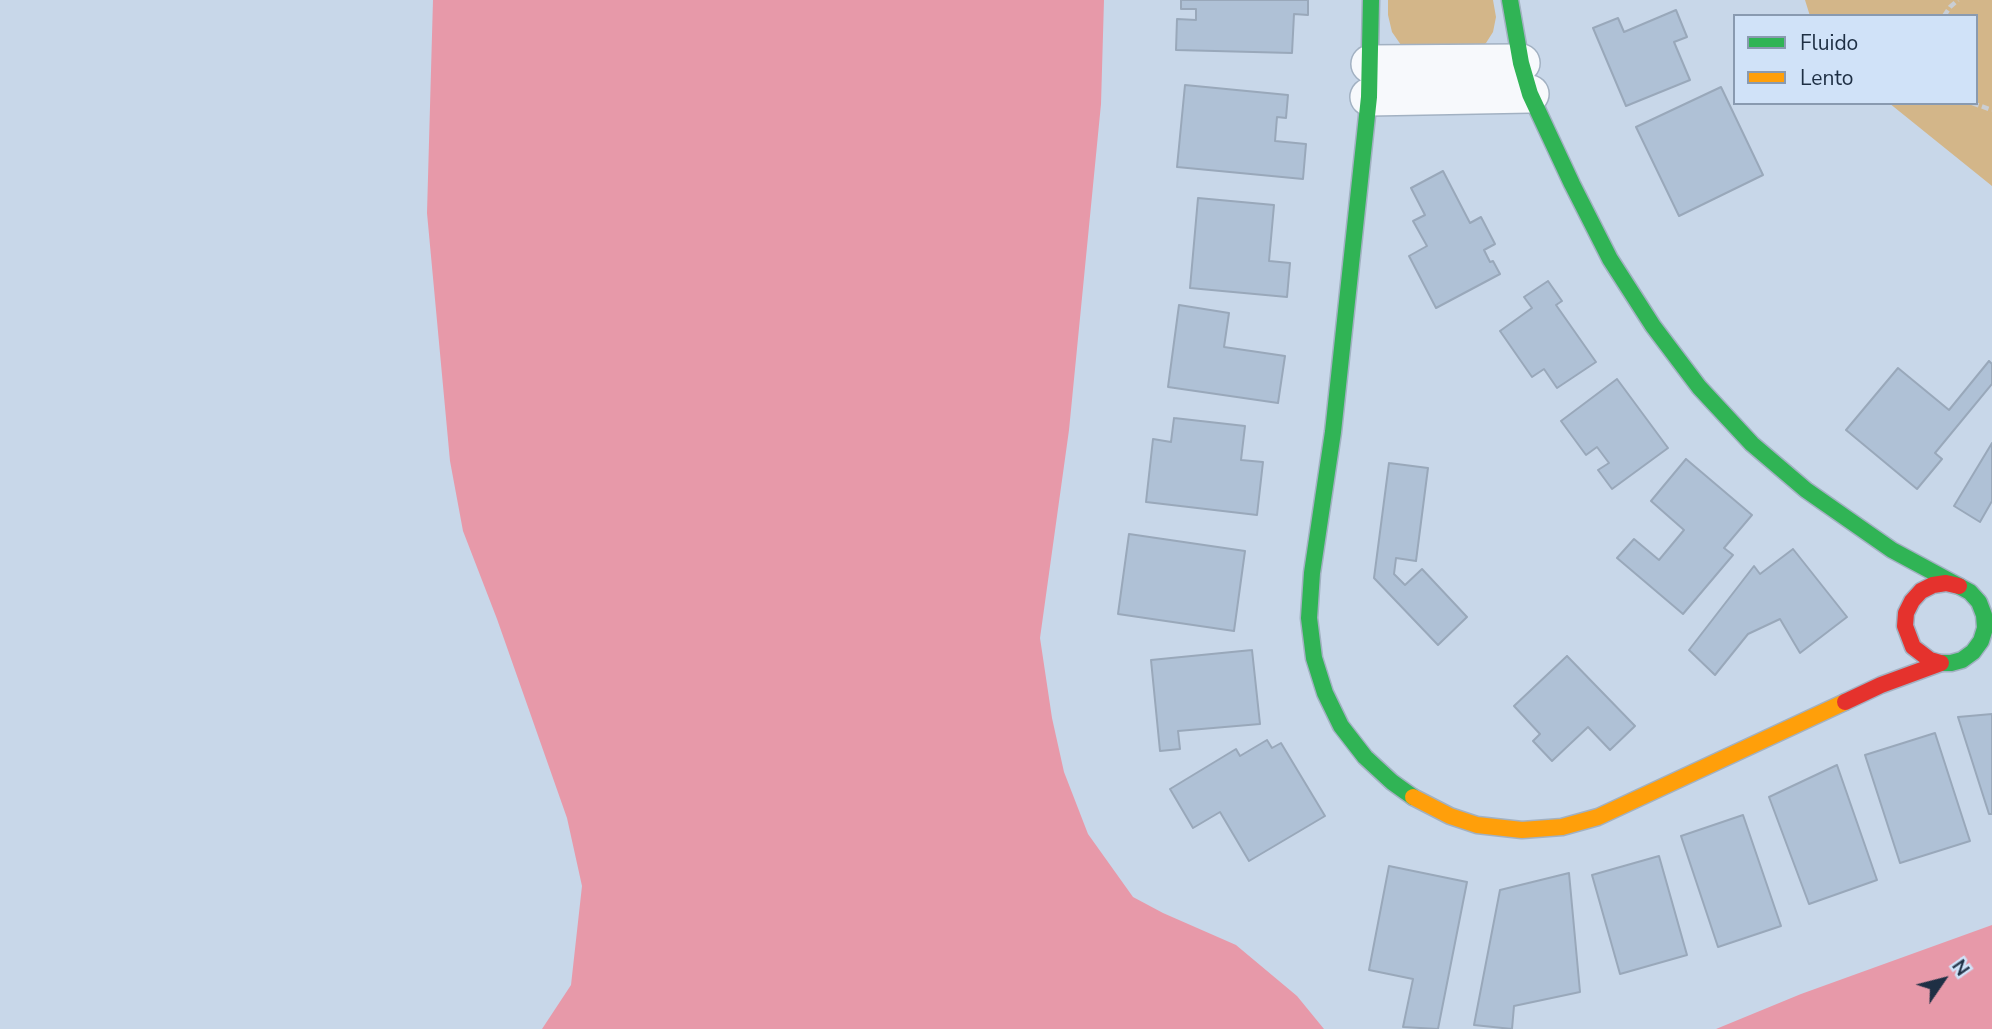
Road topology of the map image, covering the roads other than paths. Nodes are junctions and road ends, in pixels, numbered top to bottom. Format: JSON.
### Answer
{"nodes":[{"id":1,"x":1371,"y":0,"type":"edge"},
{"id":2,"x":1510,"y":0,"type":"edge"},
{"id":3,"x":1525,"y":78,"type":"junction"},
{"id":4,"x":1369,"y":81,"type":"junction"},
{"id":5,"x":1892,"y":550,"type":"junction"},
{"id":6,"x":1974,"y":595,"type":"edge"},
{"id":7,"x":1906,"y":632,"type":"junction"},
{"id":8,"x":1965,"y":657,"type":"edge"},
{"id":9,"x":1881,"y":685,"type":"junction"}],
"edges":[{"from":1,"to":4,"type":"street"},
{"from":2,"to":3,"type":"street"},
{"from":3,"to":4,"type":"street"},
{"from":3,"to":5,"type":"street"},
{"from":4,"to":9,"type":"street"},
{"from":5,"to":6,"type":"street"},
{"from":5,"to":7,"type":"street"},
{"from":6,"to":7,"type":"street"},
{"from":6,"to":8,"type":"street"},
{"from":7,"to":8,"type":"street"},
{"from":7,"to":9,"type":"street"},
{"from":8,"to":9,"type":"street"}]}
